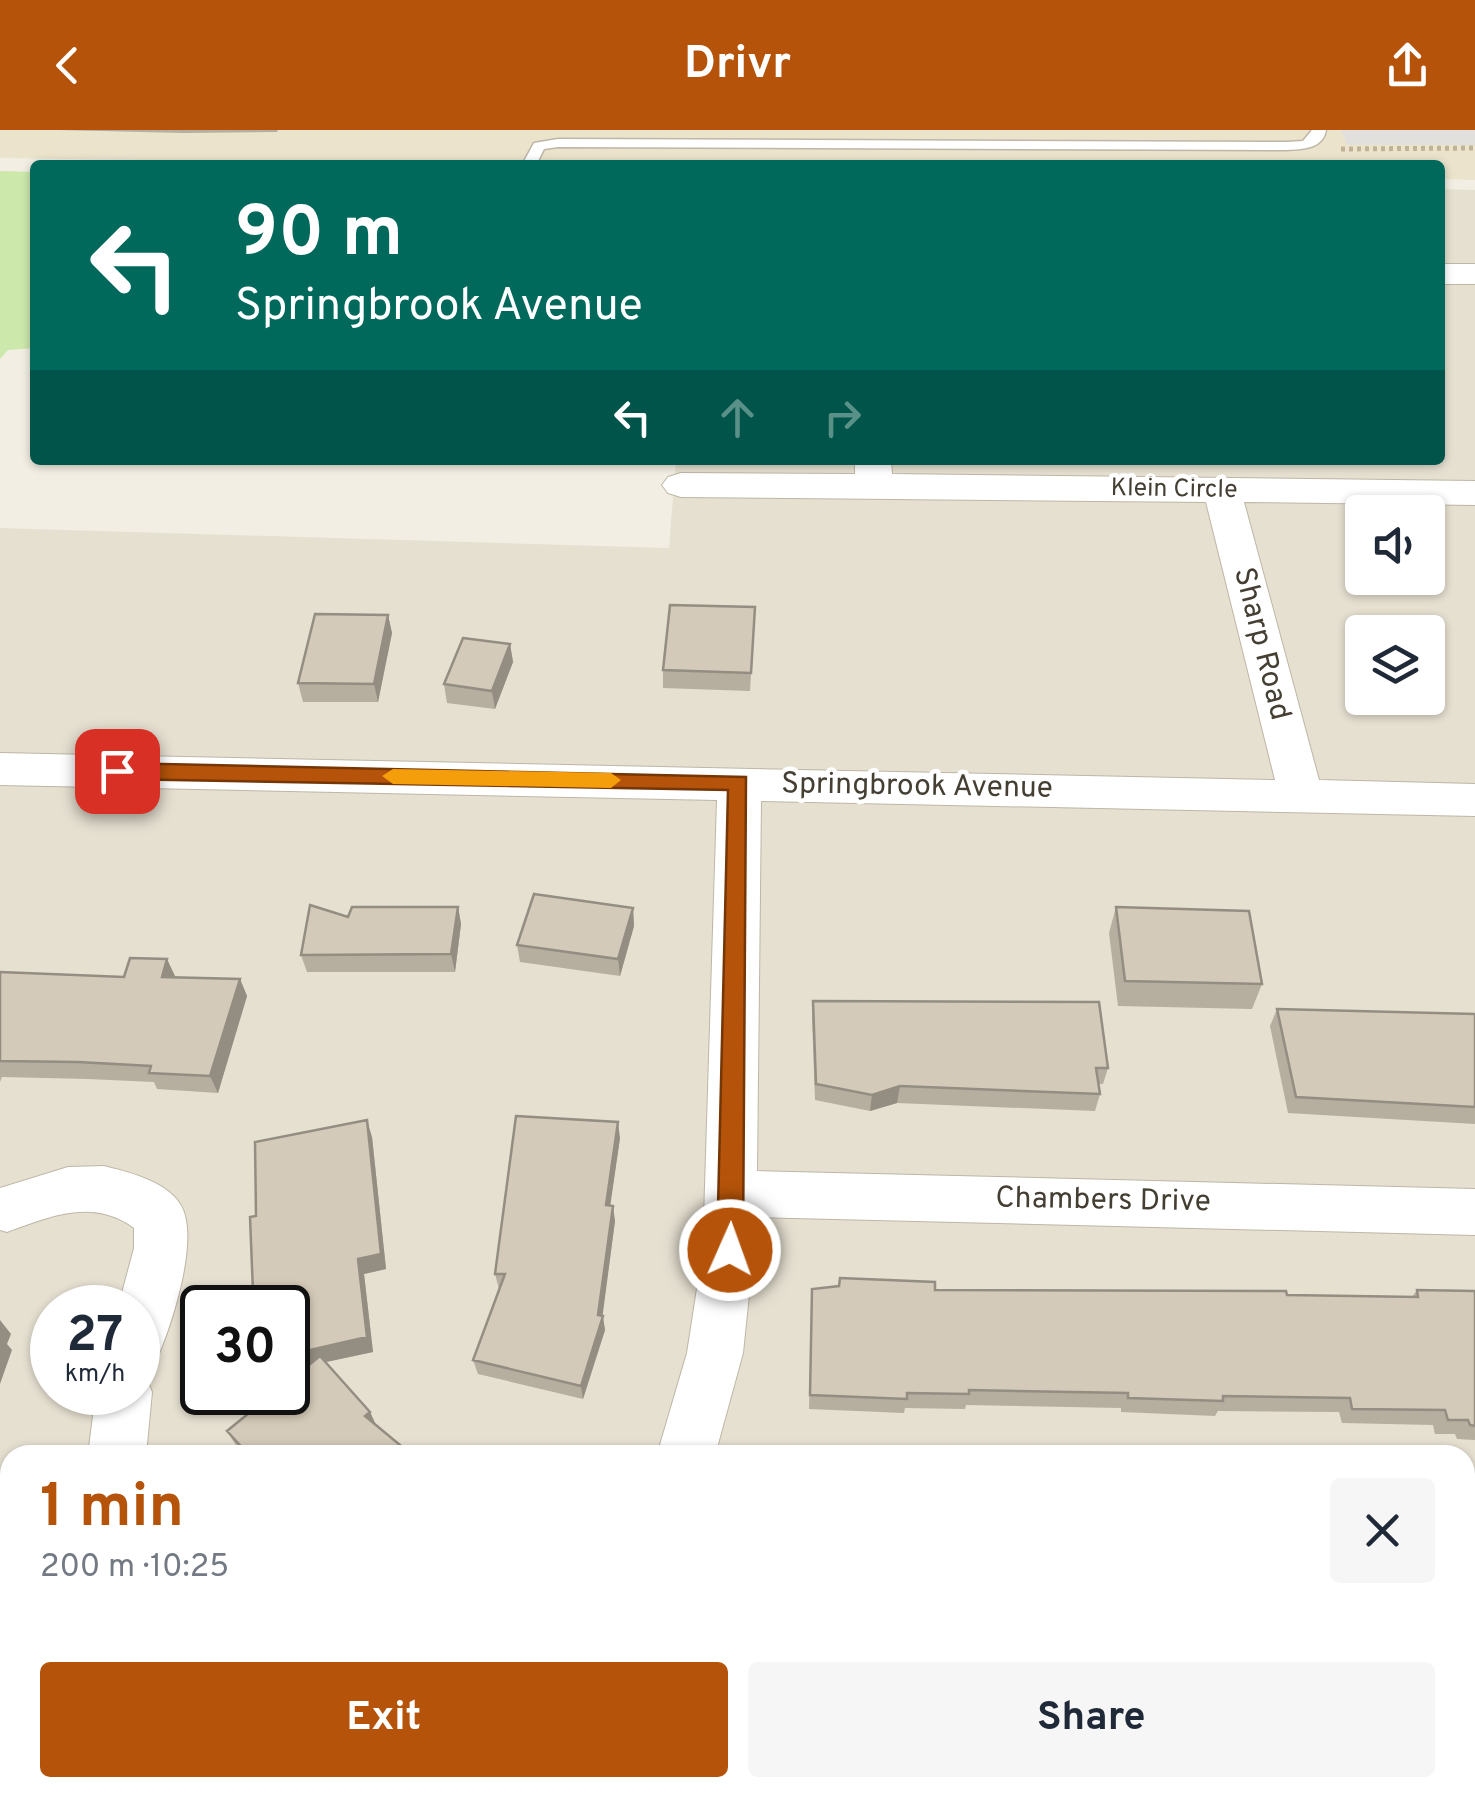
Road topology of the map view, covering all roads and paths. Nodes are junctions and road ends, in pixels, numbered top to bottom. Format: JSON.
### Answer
{"nodes":[{"id":1,"x":1319,"y":130,"type":"edge"},
{"id":2,"x":531,"y":160,"type":"edge"},
{"id":3,"x":1445,"y":274,"type":"edge"},
{"id":4,"x":1475,"y":274,"type":"edge"},
{"id":5,"x":873,"y":473,"type":"edge"},
{"id":6,"x":681,"y":485,"type":"dead end"},
{"id":7,"x":1222,"y":490,"type":"junction"},
{"id":8,"x":1475,"y":493,"type":"edge"},
{"id":9,"x":0,"y":769,"type":"edge"},
{"id":10,"x":739,"y":783,"type":"junction"},
{"id":11,"x":1301,"y":798,"type":"junction"},
{"id":12,"x":1475,"y":800,"type":"edge"},
{"id":13,"x":732,"y":1192,"type":"junction"},
{"id":14,"x":7,"y":1209,"type":"dead end"},
{"id":15,"x":1475,"y":1212,"type":"edge"},
{"id":16,"x":152,"y":1285,"type":"edge"},
{"id":17,"x":121,"y":1415,"type":"edge"},
{"id":18,"x":118,"y":1445,"type":"edge"},
{"id":19,"x":689,"y":1445,"type":"edge"}],
"edges":[{"from":1,"to":2,"type":"lane"},
{"from":3,"to":4,"type":"street"},
{"from":5,"to":6,"type":"street","name":"Klein Circle"},
{"from":5,"to":7,"type":"street","name":"Klein Circle"},
{"from":7,"to":8,"type":"street","name":"Klein Circle"},
{"from":7,"to":11,"type":"street","name":"Sharp Road"},
{"from":9,"to":10,"type":"street","name":"Springbrook Avenue"},
{"from":10,"to":11,"type":"street","name":"Springbrook Avenue"},
{"from":10,"to":13,"type":"street"},
{"from":11,"to":12,"type":"street","name":"Springbrook Avenue"},
{"from":13,"to":15,"type":"street","name":"Chambers Drive"},
{"from":13,"to":19,"type":"street"},
{"from":14,"to":16,"type":"street"},
{"from":17,"to":18,"type":"street"}]}
